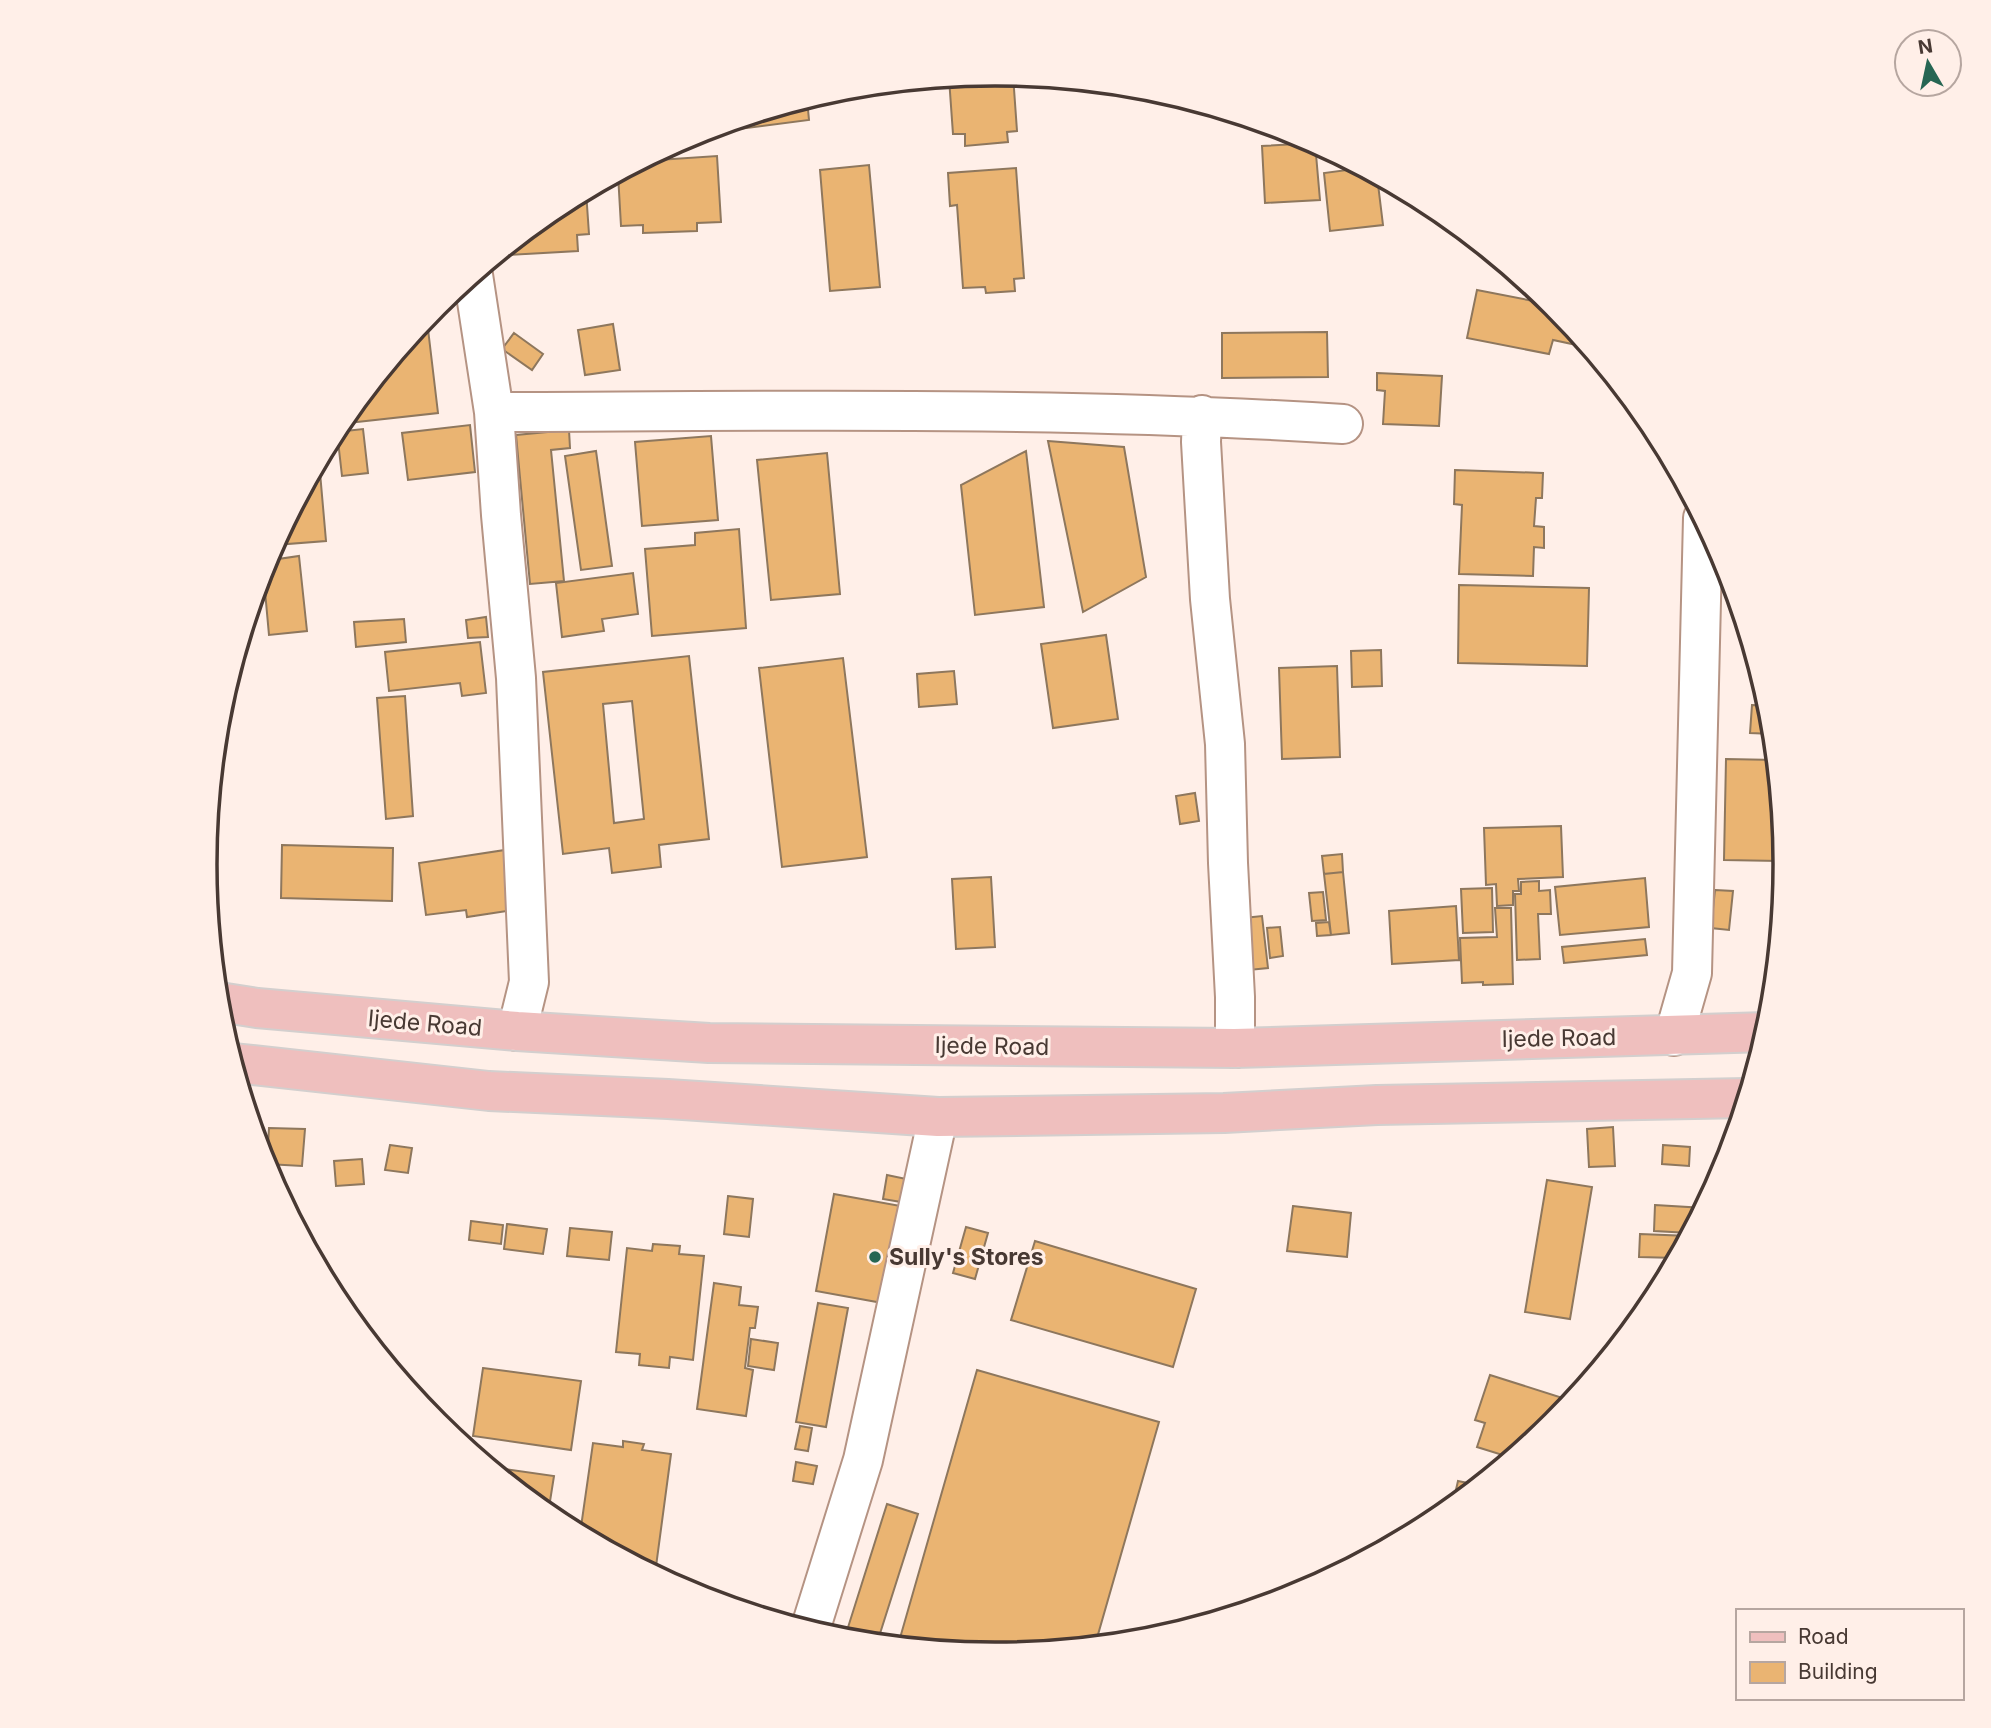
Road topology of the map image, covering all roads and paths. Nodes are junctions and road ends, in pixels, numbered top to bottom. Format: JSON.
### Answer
{"nodes":[{"id":1,"x":472,"y":289,"type":"edge"},
{"id":2,"x":494,"y":412,"type":"junction"},
{"id":3,"x":1202,"y":415,"type":"junction"},
{"id":4,"x":1343,"y":424,"type":"dead end"},
{"id":5,"x":1702,"y":540,"type":"edge"},
{"id":6,"x":230,"y":1004,"type":"edge"},
{"id":7,"x":517,"y":1031,"type":"junction"},
{"id":8,"x":1755,"y":1032,"type":"edge"},
{"id":9,"x":1674,"y":1035,"type":"junction"},
{"id":10,"x":1235,"y":1048,"type":"junction"},
{"id":11,"x":244,"y":1064,"type":"edge"},
{"id":12,"x":1737,"y":1098,"type":"edge"},
{"id":13,"x":938,"y":1117,"type":"junction"},
{"id":14,"x":813,"y":1620,"type":"edge"}],
"edges":[{"from":1,"to":2,"type":"street"},
{"from":2,"to":3,"type":"street"},
{"from":2,"to":7,"type":"street"},
{"from":3,"to":4,"type":"street"},
{"from":3,"to":10,"type":"street"},
{"from":5,"to":9,"type":"street"},
{"from":6,"to":7,"type":"main road","name":"Ijede Road"},
{"from":7,"to":10,"type":"main road","name":"Ijede Road"},
{"from":8,"to":9,"type":"main road","name":"Ijede Road"},
{"from":9,"to":10,"type":"main road","name":"Ijede Road"},
{"from":11,"to":13,"type":"main road"},
{"from":12,"to":13,"type":"main road"},
{"from":13,"to":14,"type":"street"}]}
